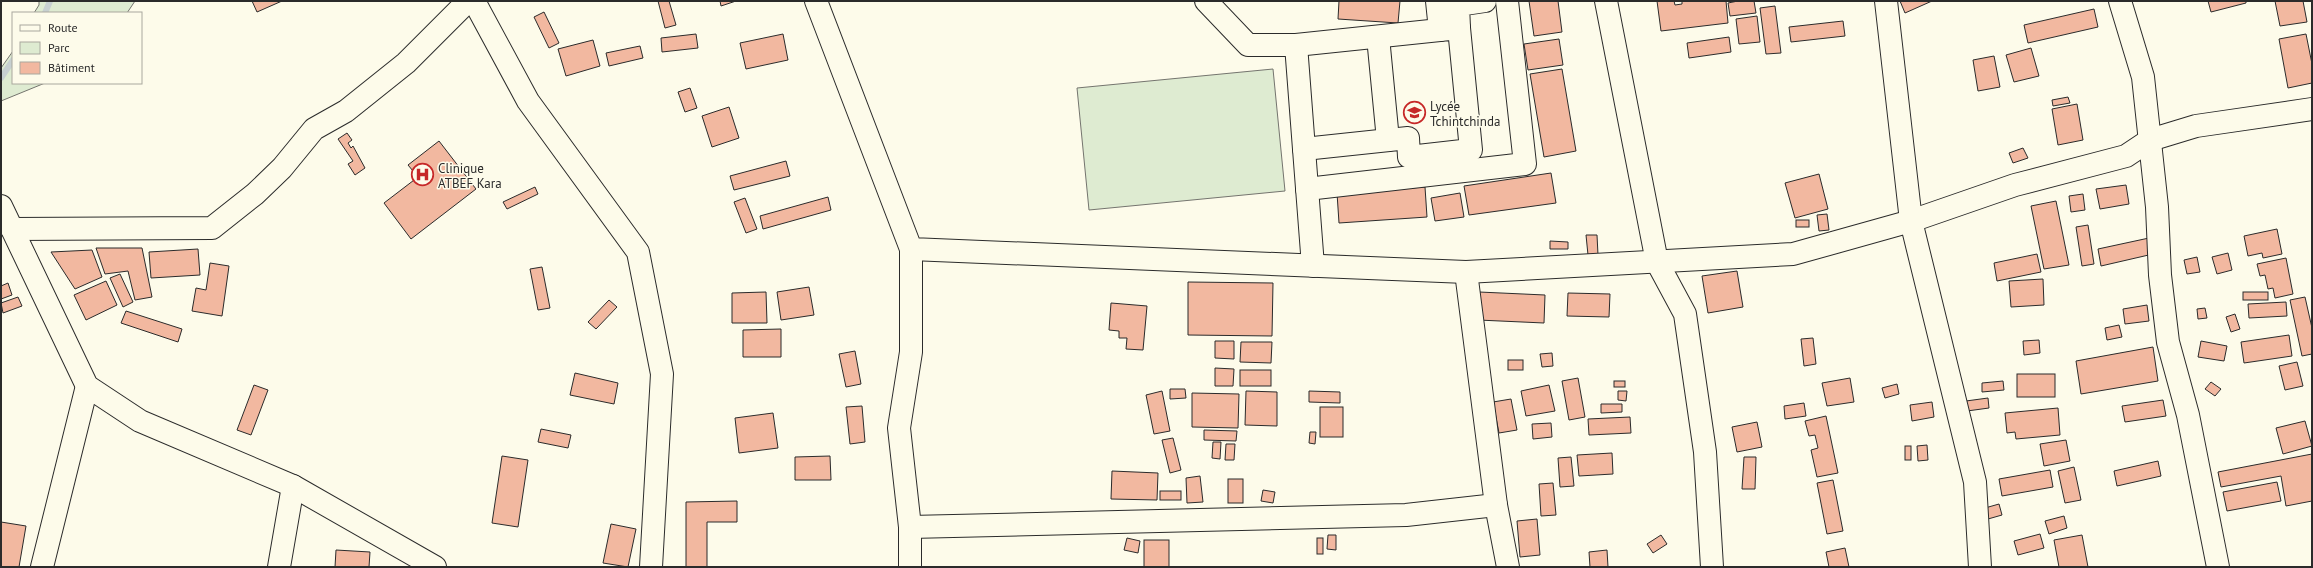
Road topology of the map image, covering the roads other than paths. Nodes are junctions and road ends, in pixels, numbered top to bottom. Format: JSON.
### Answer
{"nodes":[{"id":1,"x":468,"y":1,"type":"edge"},
{"id":2,"x":474,"y":1,"type":"edge"},
{"id":3,"x":816,"y":1,"type":"edge"},
{"id":4,"x":1206,"y":1,"type":"edge"},
{"id":5,"x":1437,"y":1,"type":"edge"},
{"id":6,"x":1485,"y":1,"type":"edge"},
{"id":7,"x":1507,"y":1,"type":"edge"},
{"id":8,"x":1606,"y":1,"type":"edge"},
{"id":9,"x":1886,"y":1,"type":"edge"},
{"id":10,"x":2120,"y":1,"type":"edge"},
{"id":11,"x":1450,"y":29,"type":"junction"},
{"id":12,"x":1378,"y":37,"type":"junction"},
{"id":13,"x":1296,"y":45,"type":"junction"},
{"id":14,"x":2312,"y":109,"type":"edge"},
{"id":15,"x":1388,"y":140,"type":"junction"},
{"id":16,"x":2150,"y":140,"type":"junction"},
{"id":17,"x":1304,"y":149,"type":"junction"},
{"id":18,"x":1472,"y":160,"type":"junction"},
{"id":19,"x":1411,"y":167,"type":"junction"},
{"id":20,"x":1307,"y":189,"type":"junction"},
{"id":21,"x":1,"y":206,"type":"edge"},
{"id":22,"x":1911,"y":222,"type":"junction"},
{"id":23,"x":12,"y":229,"type":"junction"},
{"id":24,"x":911,"y":249,"type":"junction"},
{"id":25,"x":1657,"y":262,"type":"junction"},
{"id":26,"x":1313,"y":266,"type":"junction"},
{"id":27,"x":1466,"y":272,"type":"junction"},
{"id":28,"x":88,"y":386,"type":"junction"},
{"id":29,"x":292,"y":486,"type":"junction"},
{"id":30,"x":1496,"y":505,"type":"junction"},
{"id":31,"x":910,"y":527,"type":"junction"},
{"id":32,"x":42,"y":567,"type":"edge"},
{"id":33,"x":279,"y":567,"type":"edge"},
{"id":34,"x":435,"y":567,"type":"edge"},
{"id":35,"x":651,"y":567,"type":"edge"},
{"id":36,"x":910,"y":567,"type":"edge"},
{"id":37,"x":1508,"y":567,"type":"edge"},
{"id":38,"x":1712,"y":567,"type":"edge"},
{"id":39,"x":1980,"y":567,"type":"edge"},
{"id":40,"x":2218,"y":567,"type":"edge"}],
"edges":[{"from":1,"to":23,"type":"street"},
{"from":2,"to":35,"type":"street"},
{"from":3,"to":24,"type":"street"},
{"from":4,"to":13,"type":"street"},
{"from":5,"to":11,"type":"street"},
{"from":6,"to":11,"type":"street"},
{"from":7,"to":18,"type":"street"},
{"from":8,"to":25,"type":"street"},
{"from":9,"to":22,"type":"street"},
{"from":10,"to":16,"type":"street"},
{"from":11,"to":12,"type":"street"},
{"from":11,"to":18,"type":"street"},
{"from":12,"to":13,"type":"street"},
{"from":12,"to":15,"type":"street"},
{"from":13,"to":17,"type":"street"},
{"from":14,"to":16,"type":"street"},
{"from":15,"to":17,"type":"street"},
{"from":15,"to":19,"type":"street"},
{"from":16,"to":22,"type":"street"},
{"from":16,"to":40,"type":"street"},
{"from":17,"to":20,"type":"street"},
{"from":18,"to":19,"type":"street"},
{"from":19,"to":20,"type":"street"},
{"from":20,"to":26,"type":"street"},
{"from":21,"to":23,"type":"street"},
{"from":22,"to":25,"type":"street"},
{"from":22,"to":39,"type":"street"},
{"from":23,"to":28,"type":"street"},
{"from":24,"to":26,"type":"street"},
{"from":24,"to":31,"type":"street"},
{"from":25,"to":27,"type":"street"},
{"from":25,"to":38,"type":"street"},
{"from":26,"to":27,"type":"street"},
{"from":27,"to":30,"type":"street"},
{"from":28,"to":29,"type":"street"},
{"from":28,"to":32,"type":"street"},
{"from":29,"to":33,"type":"street"},
{"from":29,"to":34,"type":"street"},
{"from":30,"to":31,"type":"street"},
{"from":30,"to":37,"type":"street"},
{"from":31,"to":36,"type":"street"}]}
